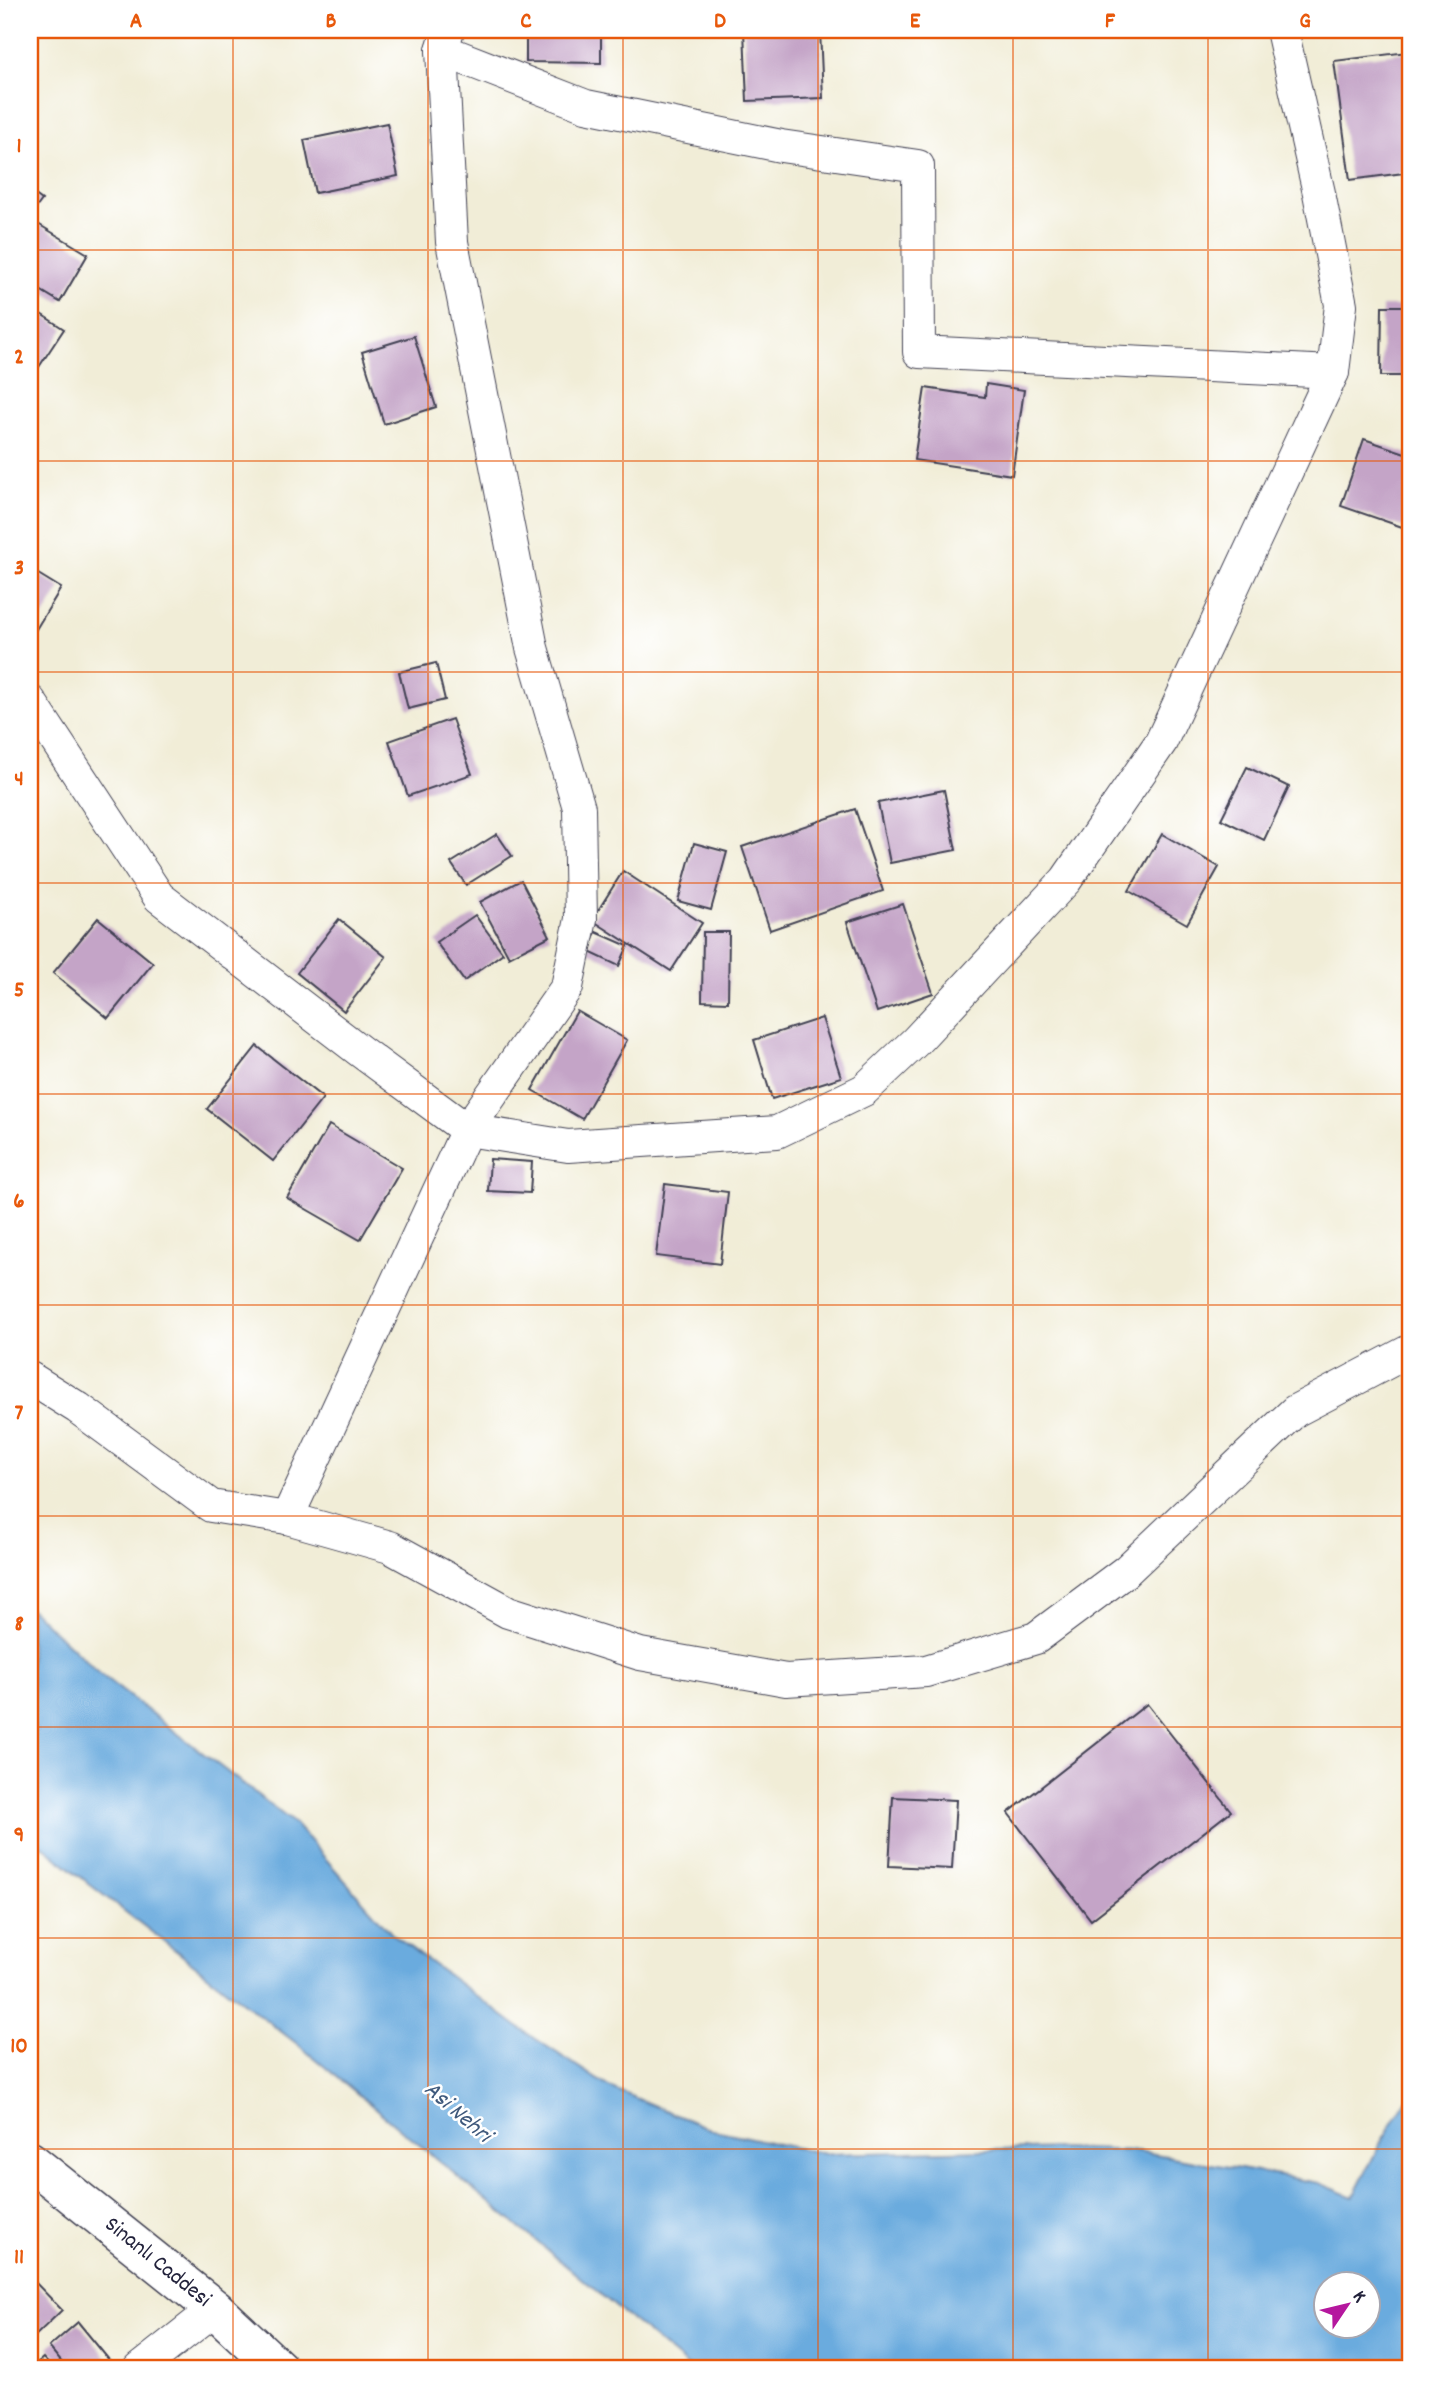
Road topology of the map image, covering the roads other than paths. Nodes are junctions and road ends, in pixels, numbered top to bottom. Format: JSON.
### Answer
{"nodes":[{"id":1,"x":1282,"y":30,"type":"edge"},
{"id":2,"x":445,"y":40,"type":"edge"},
{"id":3,"x":1333,"y":373,"type":"junction"},
{"id":4,"x":30,"y":702,"type":"edge"},
{"id":5,"x":467,"y":1130,"type":"junction"},
{"id":6,"x":1411,"y":1350,"type":"edge"},
{"id":7,"x":30,"y":1378,"type":"edge"},
{"id":8,"x":287,"y":1518,"type":"junction"},
{"id":9,"x":30,"y":2161,"type":"edge"},
{"id":10,"x":215,"y":2309,"type":"junction"},
{"id":11,"x":139,"y":2369,"type":"edge"},
{"id":12,"x":279,"y":2369,"type":"edge"}],
"edges":[{"from":1,"to":3,"type":"street"},
{"from":2,"to":3,"type":"street"},
{"from":2,"to":5,"type":"street"},
{"from":3,"to":5,"type":"street"},
{"from":4,"to":5,"type":"street"},
{"from":5,"to":8,"type":"street"},
{"from":6,"to":8,"type":"street"},
{"from":7,"to":8,"type":"street"},
{"from":9,"to":10,"type":"main road","name":"Sinanlı Caddesi"},
{"from":10,"to":11,"type":"street"},
{"from":10,"to":12,"type":"main road","name":"Sinanlı Caddesi"}]}
